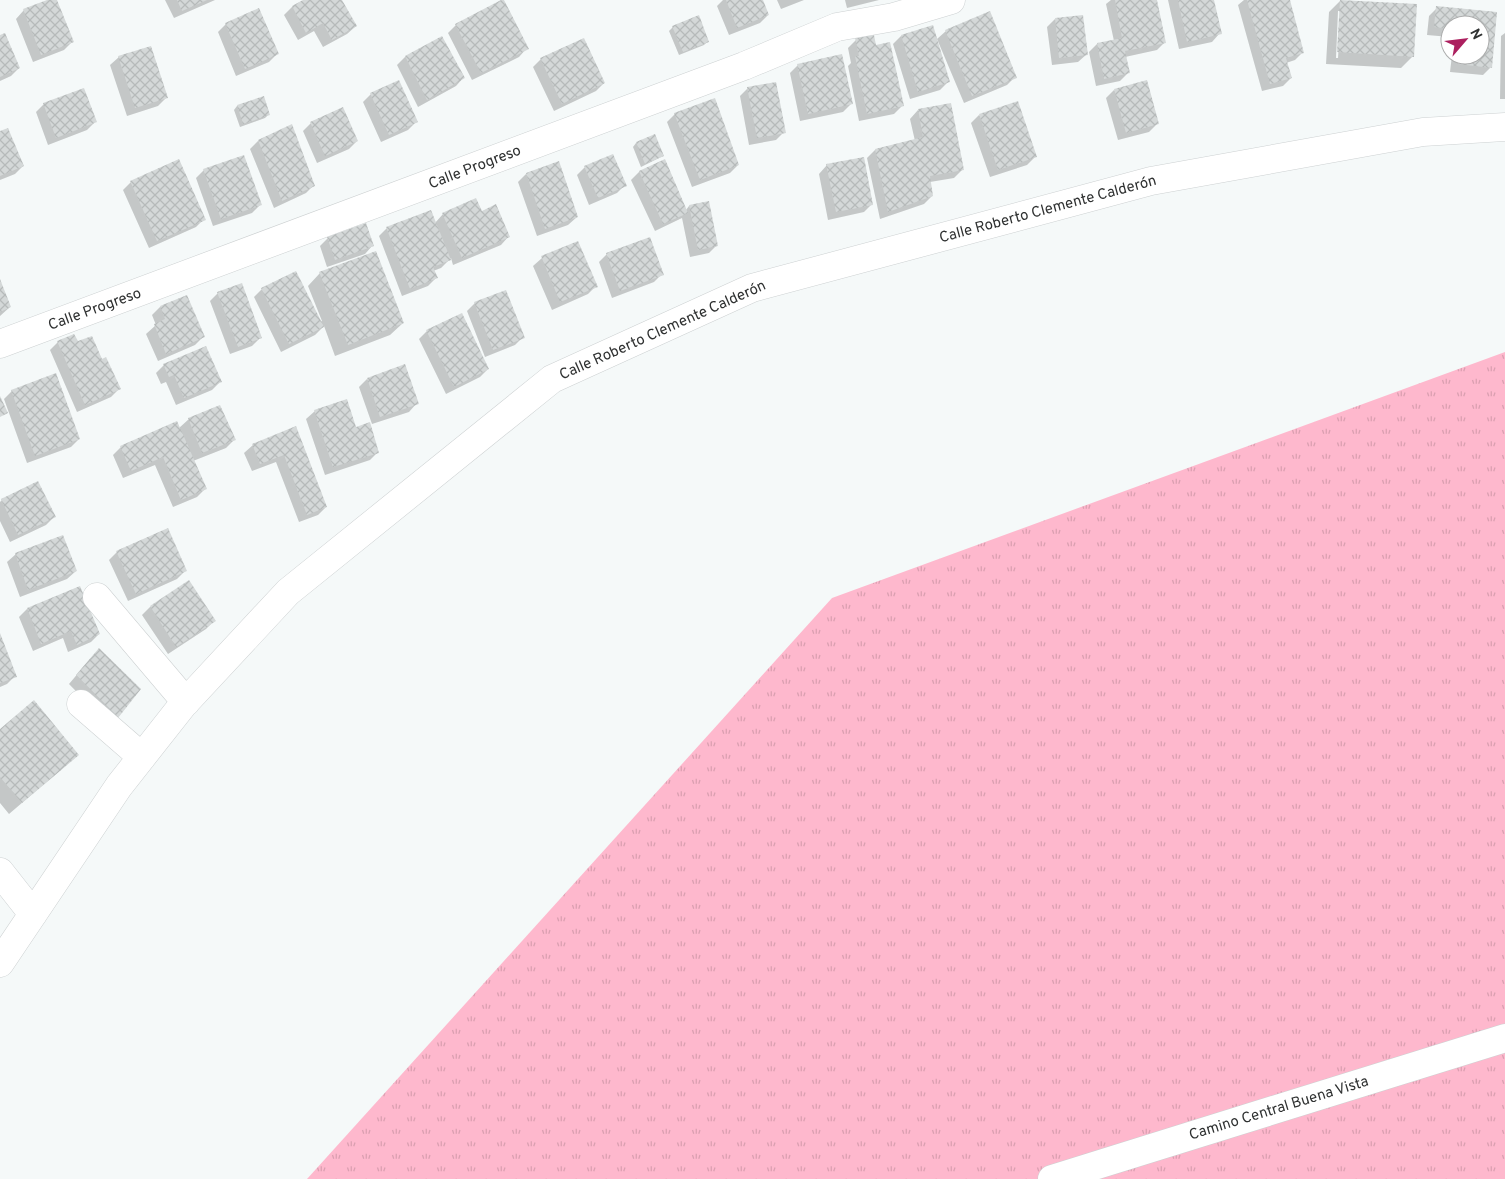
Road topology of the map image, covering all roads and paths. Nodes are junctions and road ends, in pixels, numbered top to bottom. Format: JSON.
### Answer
{"nodes":[{"id":1,"x":951,"y":0,"type":"edge"},
{"id":2,"x":1505,"y":127,"type":"edge"},
{"id":3,"x":0,"y":344,"type":"edge"},
{"id":4,"x":97,"y":597,"type":"dead end"},
{"id":5,"x":186,"y":702,"type":"junction"},
{"id":6,"x":81,"y":704,"type":"dead end"},
{"id":7,"x":142,"y":757,"type":"junction"},
{"id":8,"x":0,"y":872,"type":"edge"},
{"id":9,"x":33,"y":914,"type":"junction"},
{"id":10,"x":0,"y":963,"type":"edge"},
{"id":11,"x":1505,"y":1038,"type":"edge"},
{"id":12,"x":1052,"y":1179,"type":"edge"}],
"edges":[{"from":1,"to":3,"type":"street","name":"Calle Progreso"},
{"from":2,"to":5,"type":"street","name":"Calle Roberto Clemente Calderón"},
{"from":4,"to":5,"type":"street"},
{"from":5,"to":7,"type":"street","name":"Calle Roberto Clemente Calderón"},
{"from":6,"to":7,"type":"street"},
{"from":7,"to":9,"type":"street","name":"Calle Roberto Clemente Calderón"},
{"from":8,"to":9,"type":"street"},
{"from":9,"to":10,"type":"street","name":"Calle Roberto Clemente Calderón"},
{"from":11,"to":12,"type":"street","name":"Camino Central Buena Vista"}]}
